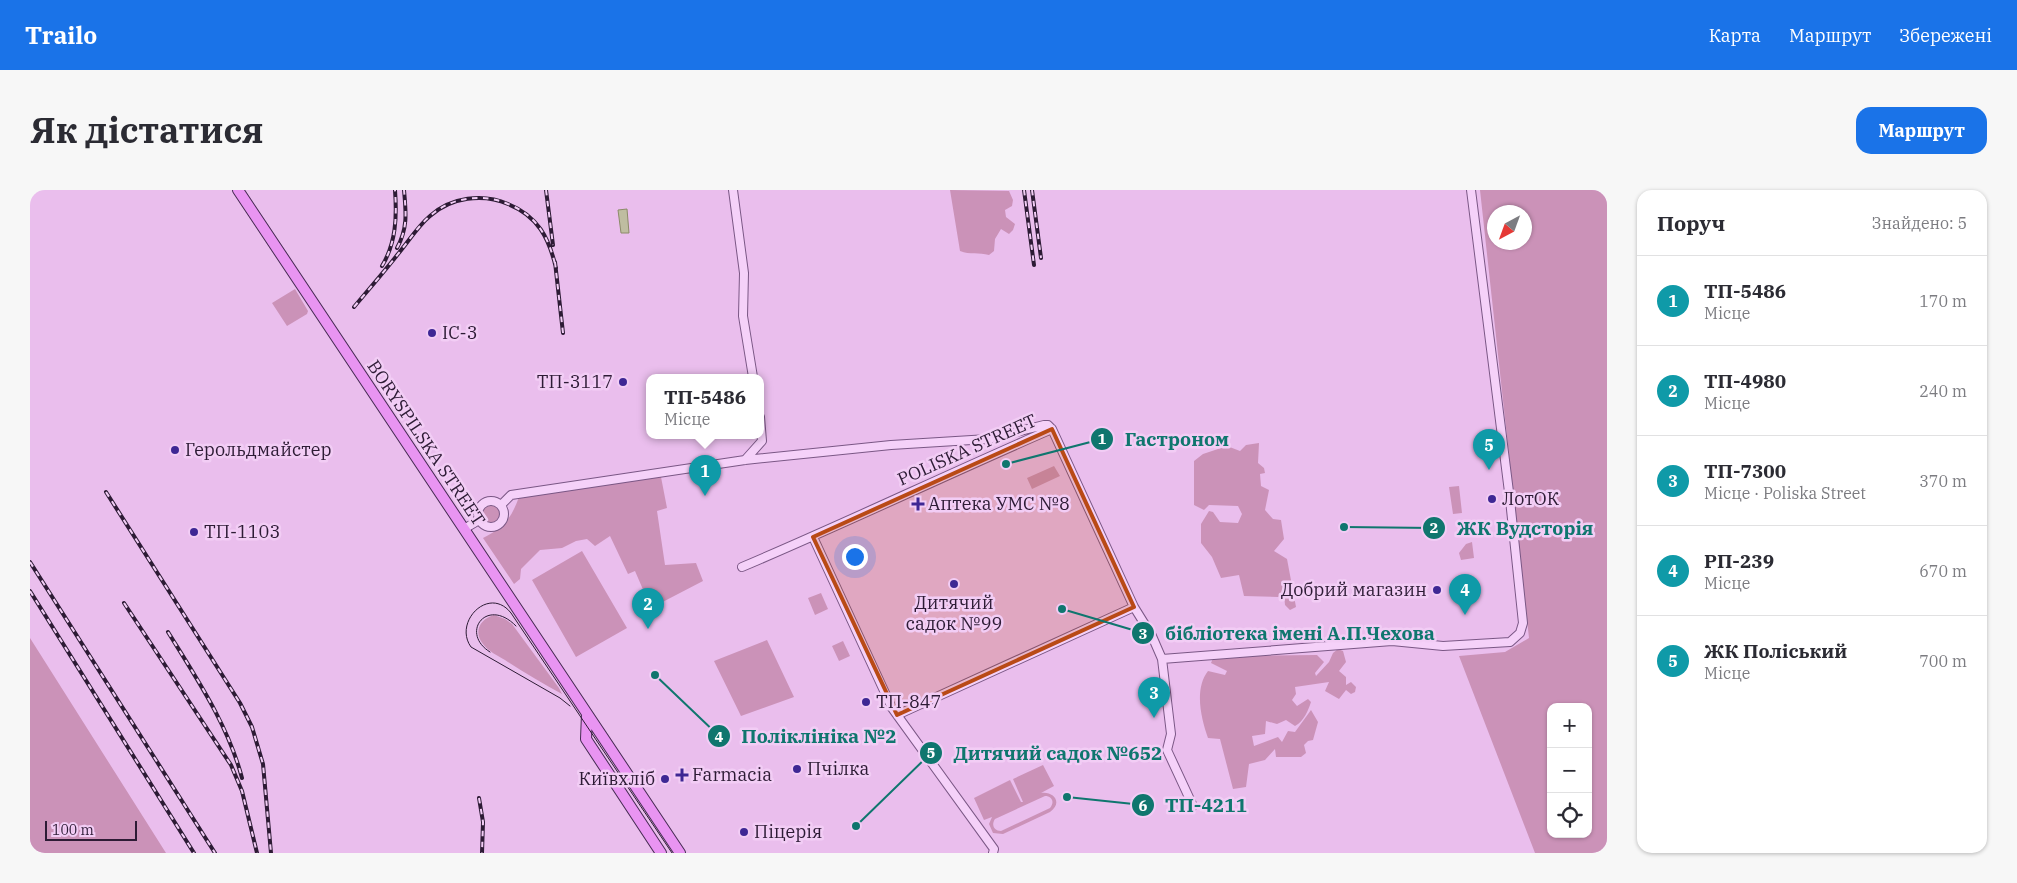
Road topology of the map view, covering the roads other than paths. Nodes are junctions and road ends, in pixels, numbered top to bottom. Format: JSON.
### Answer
{"nodes":[{"id":1,"x":238,"y":190,"type":"edge"},
{"id":2,"x":733,"y":190,"type":"edge"},
{"id":3,"x":1471,"y":190,"type":"edge"},
{"id":4,"x":753,"y":374,"type":"edge"},
{"id":5,"x":1052,"y":429,"type":"junction"},
{"id":6,"x":762,"y":439,"type":"edge"},
{"id":7,"x":745,"y":460,"type":"junction"},
{"id":8,"x":501,"y":505,"type":"junction"},
{"id":9,"x":479,"y":520,"type":"junction"},
{"id":10,"x":464,"y":529,"type":"junction"},
{"id":11,"x":813,"y":537,"type":"junction"},
{"id":12,"x":742,"y":567,"type":"dead end"},
{"id":13,"x":1134,"y":607,"type":"junction"},
{"id":14,"x":1162,"y":659,"type":"junction"},
{"id":15,"x":587,"y":714,"type":"junction"},
{"id":16,"x":897,"y":715,"type":"junction"},
{"id":17,"x":1193,"y":806,"type":"dead end"},
{"id":18,"x":661,"y":853,"type":"edge"},
{"id":19,"x":680,"y":853,"type":"edge"},
{"id":20,"x":994,"y":853,"type":"edge"}],
"edges":[{"from":1,"to":10,"type":"main road","name":"BORYSPILSKA STREET"},
{"from":2,"to":4,"type":"street"},
{"from":3,"to":14,"type":"street"},
{"from":5,"to":7,"type":"street"},
{"from":5,"to":11,"type":"street","name":"POLISKA STREET"},
{"from":5,"to":13,"type":"street","name":"POLISKA STREET"},
{"from":6,"to":7,"type":"street"},
{"from":7,"to":8,"type":"street"},
{"from":8,"to":9,"type":"street"},
{"from":8,"to":9,"type":"street"},
{"from":9,"to":10,"type":"street"},
{"from":10,"to":15,"type":"main road","name":"BORYSPILSKA STREET"},
{"from":11,"to":12,"type":"street","name":"POLISKA STREET"},
{"from":11,"to":16,"type":"street"},
{"from":13,"to":14,"type":"street","name":"POLISKA STREET"},
{"from":13,"to":16,"type":"street"},
{"from":14,"to":17,"type":"street","name":"POLISKA STREET"},
{"from":15,"to":18,"type":"main road"},
{"from":15,"to":19,"type":"main road","name":"BORYSPILSKA STREET"},
{"from":16,"to":20,"type":"street"}]}
